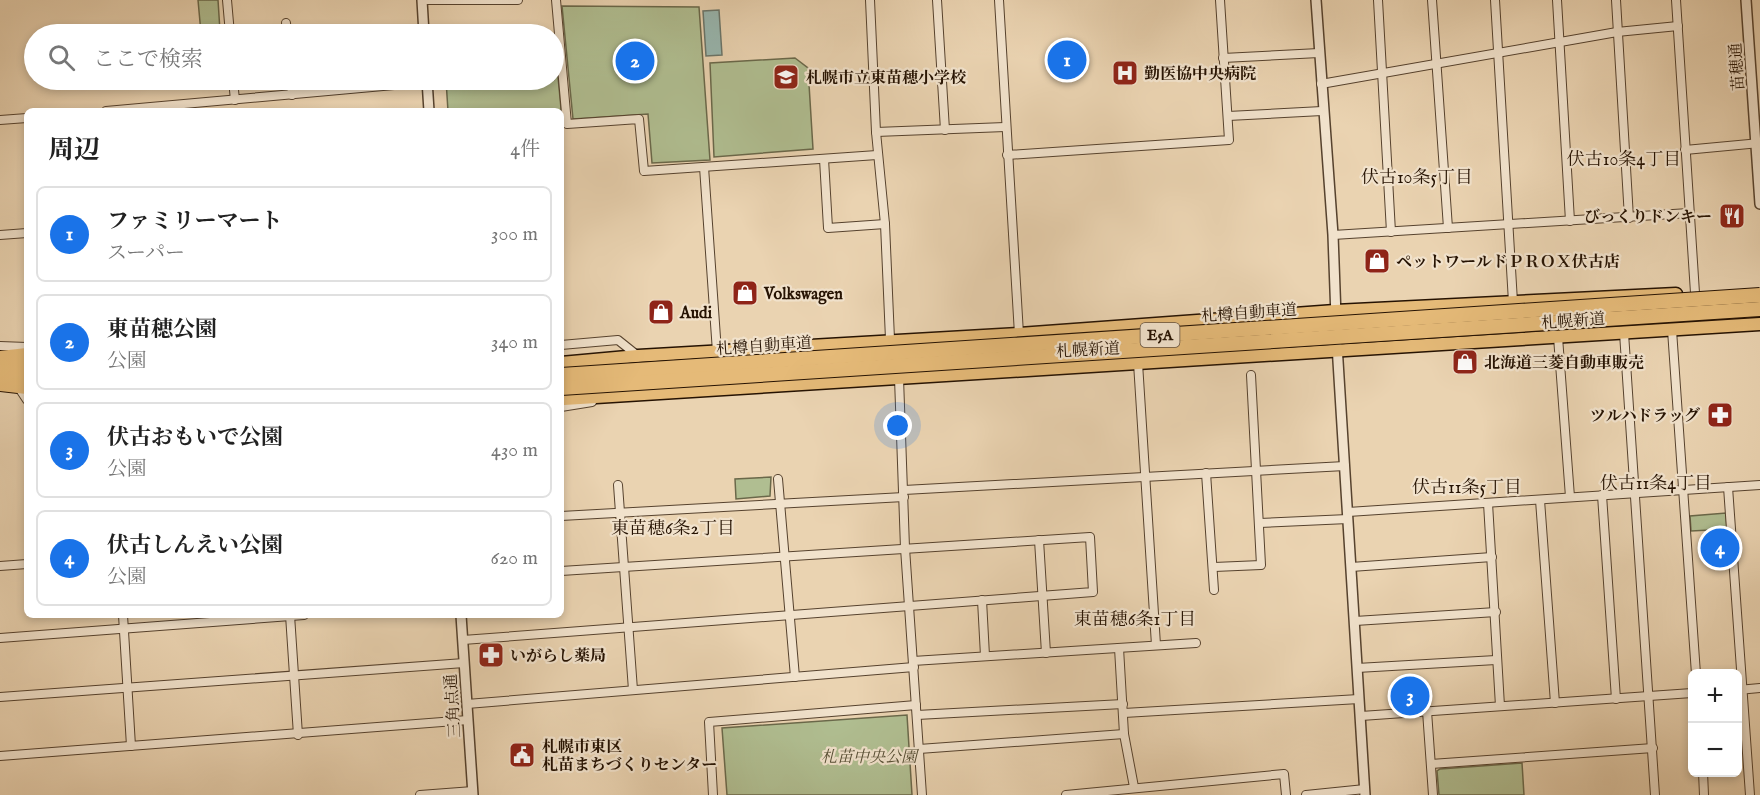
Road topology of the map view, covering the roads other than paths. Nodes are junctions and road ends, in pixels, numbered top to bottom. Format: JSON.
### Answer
{"nodes":[{"id":1,"x":227,"y":0,"type":"edge"},
{"id":2,"x":422,"y":0,"type":"edge"},
{"id":3,"x":518,"y":0,"type":"edge"},
{"id":4,"x":556,"y":0,"type":"edge"},
{"id":5,"x":870,"y":0,"type":"edge"},
{"id":6,"x":937,"y":0,"type":"edge"},
{"id":7,"x":999,"y":0,"type":"edge"},
{"id":8,"x":1220,"y":0,"type":"edge"},
{"id":9,"x":1316,"y":0,"type":"edge"},
{"id":10,"x":1378,"y":0,"type":"edge"},
{"id":11,"x":1432,"y":0,"type":"edge"},
{"id":12,"x":1495,"y":0,"type":"edge"},
{"id":13,"x":1557,"y":0,"type":"edge"},
{"id":14,"x":1616,"y":0,"type":"edge"},
{"id":15,"x":1676,"y":0,"type":"edge"},
{"id":16,"x":1746,"y":0,"type":"edge"},
{"id":17,"x":229,"y":24,"type":"edge"},
{"id":18,"x":423,"y":24,"type":"edge"},
{"id":19,"x":558,"y":24,"type":"edge"},
{"id":20,"x":1678,"y":26,"type":"junction"},
{"id":21,"x":1617,"y":32,"type":"junction"},
{"id":22,"x":1559,"y":42,"type":"junction"},
{"id":23,"x":1319,"y":53,"type":"junction"},
{"id":24,"x":1499,"y":53,"type":"junction"},
{"id":25,"x":1223,"y":58,"type":"junction"},
{"id":26,"x":1438,"y":64,"type":"junction"},
{"id":27,"x":1382,"y":73,"type":"junction"},
{"id":28,"x":1321,"y":84,"type":"junction"},
{"id":29,"x":234,"y":90,"type":"edge"},
{"id":30,"x":292,"y":90,"type":"edge"},
{"id":31,"x":340,"y":90,"type":"edge"},
{"id":32,"x":428,"y":90,"type":"edge"},
{"id":33,"x":564,"y":90,"type":"edge"},
{"id":34,"x":292,"y":95,"type":"junction"},
{"id":35,"x":235,"y":100,"type":"junction"},
{"id":36,"x":141,"y":108,"type":"edge"},
{"id":37,"x":429,"y":108,"type":"edge"},
{"id":38,"x":1322,"y":111,"type":"junction"},
{"id":39,"x":1228,"y":116,"type":"junction"},
{"id":40,"x":24,"y":118,"type":"edge"},
{"id":41,"x":0,"y":120,"type":"edge"},
{"id":42,"x":1005,"y":127,"type":"junction"},
{"id":43,"x":945,"y":130,"type":"junction"},
{"id":44,"x":876,"y":132,"type":"junction"},
{"id":45,"x":1758,"y":144,"type":"edge"},
{"id":46,"x":1685,"y":150,"type":"junction"},
{"id":47,"x":877,"y":155,"type":"junction"},
{"id":48,"x":1006,"y":155,"type":"junction"},
{"id":49,"x":824,"y":159,"type":"junction"},
{"id":50,"x":704,"y":167,"type":"junction"},
{"id":51,"x":1760,"y":204,"type":"edge"},
{"id":52,"x":1689,"y":213,"type":"junction"},
{"id":53,"x":1629,"y":218,"type":"junction"},
{"id":54,"x":1569,"y":221,"type":"junction"},
{"id":55,"x":885,"y":224,"type":"junction"},
{"id":56,"x":1509,"y":225,"type":"junction"},
{"id":57,"x":1448,"y":228,"type":"junction"},
{"id":58,"x":1392,"y":232,"type":"junction"},
{"id":59,"x":24,"y":233,"type":"edge"},
{"id":60,"x":0,"y":235,"type":"edge"},
{"id":61,"x":1333,"y":235,"type":"junction"},
{"id":62,"x":1760,"y":289,"type":"edge"},
{"id":63,"x":1695,"y":293,"type":"junction"},
{"id":64,"x":1760,"y":295,"type":"edge"},
{"id":65,"x":1513,"y":302,"type":"junction"},
{"id":66,"x":1760,"y":309,"type":"edge"},
{"id":67,"x":1335,"y":311,"type":"junction"},
{"id":68,"x":1760,"y":324,"type":"edge"},
{"id":69,"x":1672,"y":330,"type":"junction"},
{"id":70,"x":1624,"y":333,"type":"junction"},
{"id":71,"x":1019,"y":334,"type":"junction"},
{"id":72,"x":1558,"y":337,"type":"junction"},
{"id":73,"x":890,"y":339,"type":"junction"},
{"id":74,"x":564,"y":345,"type":"edge"},
{"id":75,"x":0,"y":346,"type":"edge"},
{"id":76,"x":24,"y":347,"type":"edge"},
{"id":77,"x":717,"y":352,"type":"junction"},
{"id":78,"x":1337,"y":352,"type":"junction"},
{"id":79,"x":24,"y":356,"type":"edge"},
{"id":80,"x":638,"y":356,"type":"junction"},
{"id":81,"x":0,"y":360,"type":"edge"},
{"id":82,"x":564,"y":363,"type":"edge"},
{"id":83,"x":1138,"y":363,"type":"junction"},
{"id":84,"x":24,"y":364,"type":"edge"},
{"id":85,"x":0,"y":371,"type":"edge"},
{"id":86,"x":564,"y":373,"type":"edge"},
{"id":87,"x":24,"y":374,"type":"edge"},
{"id":88,"x":1251,"y":375,"type":"dead end"},
{"id":89,"x":899,"y":378,"type":"junction"},
{"id":90,"x":0,"y":384,"type":"edge"},
{"id":91,"x":620,"y":385,"type":"junction"},
{"id":92,"x":564,"y":388,"type":"edge"},
{"id":93,"x":0,"y":390,"type":"edge"},
{"id":94,"x":24,"y":392,"type":"edge"},
{"id":95,"x":24,"y":393,"type":"edge"},
{"id":96,"x":632,"y":396,"type":"junction"},
{"id":97,"x":564,"y":397,"type":"edge"},
{"id":98,"x":564,"y":398,"type":"edge"},
{"id":99,"x":564,"y":407,"type":"edge"},
{"id":100,"x":1345,"y":466,"type":"junction"},
{"id":101,"x":1256,"y":470,"type":"junction"},
{"id":102,"x":1206,"y":473,"type":"junction"},
{"id":103,"x":1147,"y":476,"type":"junction"},
{"id":104,"x":778,"y":479,"type":"dead end"},
{"id":105,"x":618,"y":485,"type":"dead end"},
{"id":106,"x":1760,"y":485,"type":"edge"},
{"id":107,"x":1728,"y":487,"type":"junction"},
{"id":108,"x":1684,"y":490,"type":"junction"},
{"id":109,"x":904,"y":493,"type":"junction"},
{"id":110,"x":1635,"y":494,"type":"junction"},
{"id":111,"x":1602,"y":495,"type":"junction"},
{"id":112,"x":1570,"y":497,"type":"junction"},
{"id":113,"x":1540,"y":500,"type":"junction"},
{"id":114,"x":780,"y":503,"type":"junction"},
{"id":115,"x":1488,"y":503,"type":"junction"},
{"id":116,"x":619,"y":513,"type":"junction"},
{"id":117,"x":1348,"y":515,"type":"junction"},
{"id":118,"x":564,"y":516,"type":"edge"},
{"id":119,"x":1259,"y":523,"type":"junction"},
{"id":120,"x":1039,"y":540,"type":"junction"},
{"id":121,"x":905,"y":548,"type":"junction"},
{"id":122,"x":784,"y":556,"type":"junction"},
{"id":123,"x":1492,"y":557,"type":"junction"},
{"id":124,"x":24,"y":564,"type":"edge"},
{"id":125,"x":0,"y":566,"type":"edge"},
{"id":126,"x":623,"y":566,"type":"junction"},
{"id":127,"x":1214,"y":567,"type":"junction"},
{"id":128,"x":1351,"y":567,"type":"junction"},
{"id":129,"x":564,"y":571,"type":"edge"},
{"id":130,"x":1214,"y":590,"type":"dead end"},
{"id":131,"x":1042,"y":596,"type":"junction"},
{"id":132,"x":982,"y":600,"type":"junction"},
{"id":133,"x":909,"y":605,"type":"junction"},
{"id":134,"x":1496,"y":612,"type":"junction"},
{"id":135,"x":789,"y":614,"type":"junction"},
{"id":136,"x":123,"y":618,"type":"edge"},
{"id":137,"x":264,"y":618,"type":"edge"},
{"id":138,"x":290,"y":618,"type":"edge"},
{"id":139,"x":461,"y":618,"type":"edge"},
{"id":140,"x":1355,"y":621,"type":"junction"},
{"id":141,"x":628,"y":627,"type":"junction"},
{"id":142,"x":124,"y":629,"type":"junction"},
{"id":143,"x":0,"y":638,"type":"edge"},
{"id":144,"x":463,"y":640,"type":"junction"},
{"id":145,"x":1196,"y":643,"type":"dead end"},
{"id":146,"x":1156,"y":645,"type":"junction"},
{"id":147,"x":1119,"y":648,"type":"junction"},
{"id":148,"x":1046,"y":653,"type":"junction"},
{"id":149,"x":985,"y":656,"type":"junction"},
{"id":150,"x":1496,"y":660,"type":"junction"},
{"id":151,"x":464,"y":663,"type":"junction"},
{"id":152,"x":914,"y":664,"type":"junction"},
{"id":153,"x":1358,"y":668,"type":"junction"},
{"id":154,"x":1696,"y":669,"type":"edge"},
{"id":155,"x":1740,"y":669,"type":"edge"},
{"id":156,"x":294,"y":675,"type":"junction"},
{"id":157,"x":795,"y":677,"type":"junction"},
{"id":158,"x":127,"y":687,"type":"junction"},
{"id":159,"x":1760,"y":688,"type":"edge"},
{"id":160,"x":633,"y":690,"type":"junction"},
{"id":161,"x":1742,"y":690,"type":"edge"},
{"id":162,"x":1688,"y":693,"type":"edge"},
{"id":163,"x":1648,"y":696,"type":"junction"},
{"id":164,"x":0,"y":697,"type":"edge"},
{"id":165,"x":1359,"y":699,"type":"junction"},
{"id":166,"x":1616,"y":699,"type":"junction"},
{"id":167,"x":1742,"y":702,"type":"edge"},
{"id":168,"x":1555,"y":703,"type":"junction"},
{"id":169,"x":467,"y":704,"type":"junction"},
{"id":170,"x":1123,"y":704,"type":"junction"},
{"id":171,"x":916,"y":705,"type":"junction"},
{"id":172,"x":1500,"y":706,"type":"junction"},
{"id":173,"x":1427,"y":711,"type":"junction"},
{"id":174,"x":1124,"y":713,"type":"junction"},
{"id":175,"x":917,"y":715,"type":"junction"},
{"id":176,"x":1361,"y":716,"type":"junction"},
{"id":177,"x":468,"y":720,"type":"junction"},
{"id":178,"x":1124,"y":734,"type":"junction"},
{"id":179,"x":298,"y":735,"type":"junction"},
{"id":180,"x":131,"y":746,"type":"junction"},
{"id":181,"x":919,"y":748,"type":"junction"},
{"id":182,"x":1653,"y":748,"type":"junction"},
{"id":183,"x":0,"y":756,"type":"edge"},
{"id":184,"x":1431,"y":764,"type":"junction"},
{"id":185,"x":1703,"y":777,"type":"edge"},
{"id":186,"x":1134,"y":787,"type":"junction"},
{"id":187,"x":1365,"y":792,"type":"edge"},
{"id":188,"x":473,"y":793,"type":"edge"},
{"id":189,"x":420,"y":795,"type":"edge"},
{"id":190,"x":713,"y":795,"type":"edge"},
{"id":191,"x":922,"y":795,"type":"edge"},
{"id":192,"x":1066,"y":795,"type":"edge"},
{"id":193,"x":1286,"y":795,"type":"edge"},
{"id":194,"x":1306,"y":795,"type":"edge"},
{"id":195,"x":1432,"y":795,"type":"edge"},
{"id":196,"x":1655,"y":795,"type":"edge"},
{"id":197,"x":1704,"y":795,"type":"edge"},
{"id":198,"x":1750,"y":795,"type":"edge"}],
"edges":[{"from":1,"to":17,"type":"street"},
{"from":2,"to":3,"type":"street"},
{"from":2,"to":18,"type":"street"},
{"from":4,"to":19,"type":"street"},
{"from":5,"to":44,"type":"street"},
{"from":6,"to":43,"type":"street"},
{"from":7,"to":42,"type":"street"},
{"from":8,"to":25,"type":"street"},
{"from":9,"to":23,"type":"street"},
{"from":10,"to":27,"type":"street"},
{"from":11,"to":26,"type":"street"},
{"from":12,"to":24,"type":"street"},
{"from":13,"to":22,"type":"street"},
{"from":14,"to":21,"type":"street"},
{"from":15,"to":20,"type":"street"},
{"from":16,"to":45,"type":"street","name":"苗穂通"},
{"from":20,"to":21,"type":"street"},
{"from":20,"to":46,"type":"street"},
{"from":21,"to":22,"type":"street"},
{"from":21,"to":53,"type":"street"},
{"from":22,"to":24,"type":"street"},
{"from":22,"to":54,"type":"street"},
{"from":23,"to":25,"type":"street"},
{"from":23,"to":28,"type":"street"},
{"from":24,"to":26,"type":"street"},
{"from":24,"to":56,"type":"street"},
{"from":25,"to":39,"type":"street"},
{"from":26,"to":27,"type":"street"},
{"from":26,"to":57,"type":"street"},
{"from":27,"to":28,"type":"street"},
{"from":27,"to":58,"type":"street"},
{"from":28,"to":38,"type":"street"},
{"from":29,"to":35,"type":"street"},
{"from":30,"to":34,"type":"street"},
{"from":31,"to":34,"type":"street"},
{"from":32,"to":37,"type":"street"},
{"from":33,"to":50,"type":"street"},
{"from":34,"to":35,"type":"street"},
{"from":35,"to":36,"type":"street"},
{"from":38,"to":39,"type":"street"},
{"from":38,"to":61,"type":"street"},
{"from":39,"to":48,"type":"street"},
{"from":40,"to":41,"type":"street"},
{"from":42,"to":43,"type":"street"},
{"from":42,"to":48,"type":"street"},
{"from":43,"to":44,"type":"street"},
{"from":44,"to":47,"type":"street"},
{"from":45,"to":46,"type":"street"},
{"from":45,"to":51,"type":"street","name":"苗穂通"},
{"from":46,"to":52,"type":"street"},
{"from":47,"to":49,"type":"street"},
{"from":47,"to":55,"type":"street"},
{"from":48,"to":71,"type":"street"},
{"from":49,"to":50,"type":"street"},
{"from":49,"to":55,"type":"street"},
{"from":50,"to":77,"type":"street"},
{"from":52,"to":53,"type":"street"},
{"from":52,"to":63,"type":"street"},
{"from":53,"to":54,"type":"street"},
{"from":54,"to":56,"type":"street"},
{"from":55,"to":73,"type":"street"},
{"from":56,"to":57,"type":"street"},
{"from":56,"to":65,"type":"street"},
{"from":57,"to":58,"type":"street"},
{"from":58,"to":61,"type":"street"},
{"from":59,"to":60,"type":"street"},
{"from":61,"to":67,"type":"street"},
{"from":62,"to":63,"type":"highway","name":"札幌新道"},
{"from":63,"to":65,"type":"highway","name":"札幌新道"},
{"from":64,"to":86,"type":"highway","name":"札樽自動車道","number":"E5A","bridge":true},
{"from":65,"to":67,"type":"highway","name":"札幌新道"},
{"from":66,"to":91,"type":"highway","name":"札樽自動車道","number":"E5A","bridge":true},
{"from":67,"to":71,"type":"highway","name":"札幌新道"},
{"from":67,"to":78,"type":"street"},
{"from":68,"to":69,"type":"highway","name":"札幌新道"},
{"from":69,"to":70,"type":"highway","name":"札幌新道"},
{"from":69,"to":108,"type":"street"},
{"from":70,"to":72,"type":"highway","name":"札幌新道"},
{"from":70,"to":110,"type":"street"},
{"from":71,"to":73,"type":"highway","name":"札幌新道"},
{"from":72,"to":78,"type":"highway","name":"札幌新道"},
{"from":72,"to":112,"type":"street"},
{"from":73,"to":77,"type":"highway","name":"札幌新道"},
{"from":74,"to":80,"type":"street"},
{"from":75,"to":76,"type":"street"},
{"from":77,"to":80,"type":"highway","name":"札幌新道"},
{"from":78,"to":83,"type":"highway","name":"札幌新道"},
{"from":78,"to":100,"type":"street"},
{"from":79,"to":81,"type":"highway"},
{"from":80,"to":82,"type":"highway","name":"札幌新道"},
{"from":81,"to":84,"type":"highway"},
{"from":83,"to":89,"type":"highway","name":"札幌新道"},
{"from":83,"to":103,"type":"street"},
{"from":85,"to":87,"type":"highway"},
{"from":88,"to":101,"type":"street"},
{"from":89,"to":96,"type":"highway","name":"札幌新道"},
{"from":89,"to":109,"type":"street"},
{"from":90,"to":94,"type":"highway"},
{"from":91,"to":92,"type":"highway","name":"札樽自動車道","number":"E5A","bridge":true},
{"from":91,"to":97,"type":"highway","bridge":true},
{"from":93,"to":95,"type":"highway"},
{"from":96,"to":98,"type":"highway","name":"札幌新道"},
{"from":96,"to":99,"type":"street"},
{"from":100,"to":101,"type":"street"},
{"from":100,"to":117,"type":"street"},
{"from":101,"to":102,"type":"street"},
{"from":101,"to":119,"type":"street"},
{"from":102,"to":103,"type":"street"},
{"from":102,"to":127,"type":"street"},
{"from":103,"to":109,"type":"street"},
{"from":103,"to":146,"type":"street"},
{"from":104,"to":114,"type":"street"},
{"from":105,"to":116,"type":"street"},
{"from":106,"to":107,"type":"street"},
{"from":107,"to":108,"type":"street"},
{"from":107,"to":155,"type":"street"},
{"from":108,"to":110,"type":"street"},
{"from":108,"to":154,"type":"street"},
{"from":109,"to":114,"type":"street"},
{"from":109,"to":121,"type":"street"},
{"from":110,"to":111,"type":"street"},
{"from":110,"to":163,"type":"street"},
{"from":111,"to":112,"type":"street"},
{"from":111,"to":166,"type":"street"},
{"from":112,"to":113,"type":"street"},
{"from":113,"to":115,"type":"street"},
{"from":113,"to":168,"type":"street"},
{"from":114,"to":116,"type":"street"},
{"from":114,"to":122,"type":"street"},
{"from":115,"to":117,"type":"street"},
{"from":115,"to":123,"type":"street"},
{"from":116,"to":118,"type":"street"},
{"from":116,"to":126,"type":"street"},
{"from":117,"to":119,"type":"street"},
{"from":117,"to":128,"type":"street"},
{"from":119,"to":127,"type":"street"},
{"from":120,"to":121,"type":"street"},
{"from":120,"to":131,"type":"street"},
{"from":120,"to":131,"type":"street"},
{"from":121,"to":122,"type":"street"},
{"from":121,"to":133,"type":"street"},
{"from":122,"to":126,"type":"street"},
{"from":122,"to":135,"type":"street"},
{"from":123,"to":128,"type":"street"},
{"from":123,"to":134,"type":"street"},
{"from":124,"to":125,"type":"street"},
{"from":126,"to":129,"type":"street"},
{"from":126,"to":141,"type":"street"},
{"from":127,"to":130,"type":"street"},
{"from":128,"to":140,"type":"street"},
{"from":131,"to":132,"type":"street"},
{"from":131,"to":148,"type":"street"},
{"from":132,"to":133,"type":"street"},
{"from":132,"to":149,"type":"street"},
{"from":133,"to":135,"type":"street"},
{"from":133,"to":152,"type":"street"},
{"from":134,"to":140,"type":"street"},
{"from":134,"to":150,"type":"street"},
{"from":135,"to":141,"type":"street"},
{"from":135,"to":157,"type":"street"},
{"from":136,"to":142,"type":"street"},
{"from":137,"to":142,"type":"street"},
{"from":138,"to":156,"type":"street"},
{"from":139,"to":144,"type":"street","name":"三角点通"},
{"from":140,"to":153,"type":"street"},
{"from":141,"to":144,"type":"street"},
{"from":141,"to":160,"type":"street"},
{"from":142,"to":143,"type":"street"},
{"from":142,"to":158,"type":"street"},
{"from":144,"to":151,"type":"street","name":"三角点通"},
{"from":145,"to":146,"type":"street"},
{"from":146,"to":147,"type":"street"},
{"from":147,"to":148,"type":"street"},
{"from":147,"to":170,"type":"street"},
{"from":148,"to":149,"type":"street"},
{"from":149,"to":152,"type":"street"},
{"from":150,"to":153,"type":"street"},
{"from":150,"to":172,"type":"street"},
{"from":151,"to":156,"type":"street"},
{"from":151,"to":169,"type":"street","name":"三角点通"},
{"from":152,"to":157,"type":"street"},
{"from":152,"to":171,"type":"street"},
{"from":153,"to":165,"type":"street"},
{"from":156,"to":158,"type":"street"},
{"from":156,"to":179,"type":"street"},
{"from":157,"to":160,"type":"street"},
{"from":158,"to":164,"type":"street"},
{"from":158,"to":180,"type":"street"},
{"from":159,"to":161,"type":"street"},
{"from":160,"to":169,"type":"street"},
{"from":162,"to":163,"type":"street"},
{"from":163,"to":166,"type":"street"},
{"from":163,"to":182,"type":"street"},
{"from":165,"to":174,"type":"street"},
{"from":165,"to":176,"type":"street"},
{"from":166,"to":168,"type":"street"},
{"from":167,"to":198,"type":"street"},
{"from":168,"to":172,"type":"street"},
{"from":169,"to":177,"type":"street","name":"三角点通"},
{"from":170,"to":174,"type":"street"},
{"from":170,"to":175,"type":"street"},
{"from":171,"to":175,"type":"street"},
{"from":171,"to":190,"type":"street"},
{"from":172,"to":173,"type":"street"},
{"from":173,"to":176,"type":"street"},
{"from":173,"to":184,"type":"street"},
{"from":174,"to":178,"type":"street"},
{"from":175,"to":181,"type":"street"},
{"from":176,"to":187,"type":"street"},
{"from":177,"to":179,"type":"street"},
{"from":177,"to":188,"type":"street","name":"三角点通"},
{"from":178,"to":181,"type":"street"},
{"from":178,"to":186,"type":"street"},
{"from":179,"to":180,"type":"street"},
{"from":180,"to":183,"type":"street"},
{"from":181,"to":191,"type":"street"},
{"from":182,"to":184,"type":"street"},
{"from":182,"to":196,"type":"street"},
{"from":184,"to":195,"type":"street"},
{"from":185,"to":197,"type":"street"},
{"from":186,"to":192,"type":"street"},
{"from":186,"to":193,"type":"street"},
{"from":187,"to":194,"type":"street"},
{"from":188,"to":189,"type":"street"}]}
